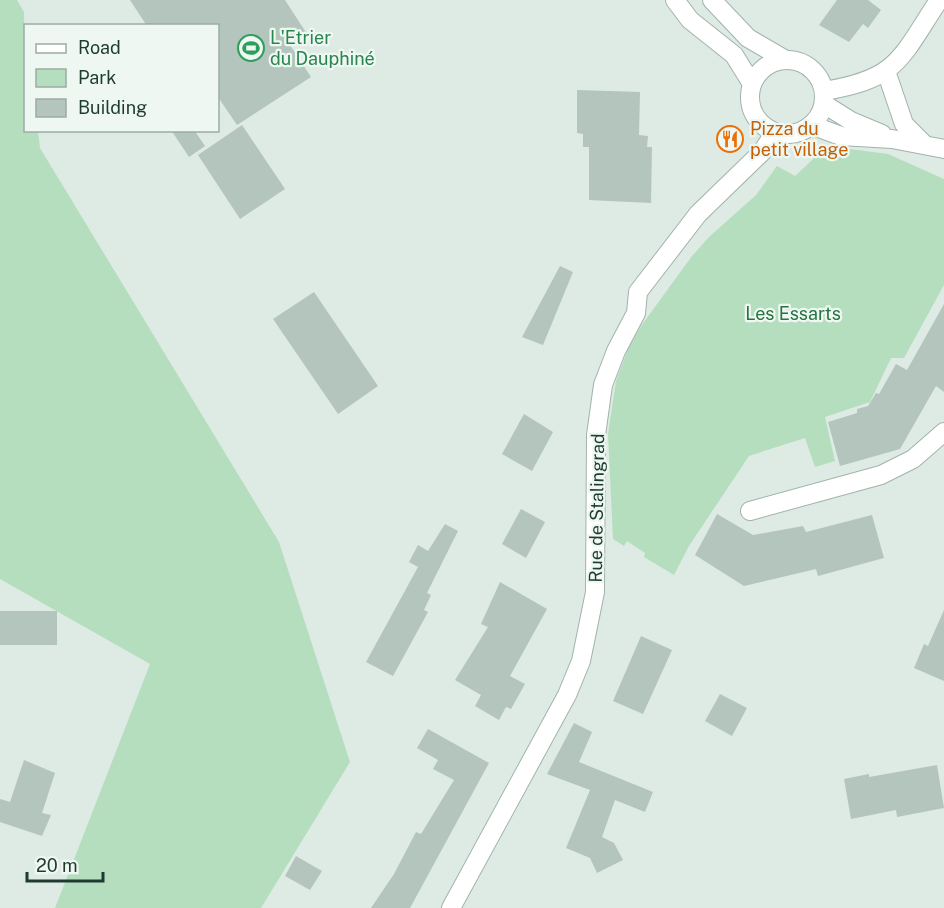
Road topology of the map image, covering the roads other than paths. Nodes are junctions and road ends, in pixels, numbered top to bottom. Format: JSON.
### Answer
{"nodes":[{"id":1,"x":675,"y":0,"type":"edge"},
{"id":2,"x":712,"y":0,"type":"edge"},
{"id":3,"x":939,"y":0,"type":"edge"},
{"id":4,"x":784,"y":59,"type":"junction"},
{"id":5,"x":886,"y":71,"type":"junction"},
{"id":6,"x":752,"y":84,"type":"junction"},
{"id":7,"x":824,"y":98,"type":"junction"},
{"id":8,"x":811,"y":125,"type":"junction"},
{"id":9,"x":775,"y":132,"type":"junction"},
{"id":10,"x":892,"y":139,"type":"junction"},
{"id":11,"x":924,"y":144,"type":"junction"},
{"id":12,"x":944,"y":150,"type":"edge"},
{"id":13,"x":944,"y":432,"type":"edge"},
{"id":14,"x":750,"y":511,"type":"dead end"},
{"id":15,"x":451,"y":908,"type":"edge"}],
"edges":[{"from":1,"to":6,"type":"street"},
{"from":2,"to":4,"type":"street"},
{"from":3,"to":5,"type":"street"},
{"from":4,"to":6,"type":"street"},
{"from":4,"to":7,"type":"street"},
{"from":5,"to":7,"type":"street"},
{"from":5,"to":11,"type":"street"},
{"from":6,"to":9,"type":"street"},
{"from":7,"to":8,"type":"street"},
{"from":7,"to":10,"type":"street"},
{"from":8,"to":9,"type":"street"},
{"from":8,"to":10,"type":"street"},
{"from":9,"to":15,"type":"street","name":"Rue de Stalingrad"},
{"from":10,"to":11,"type":"street"},
{"from":11,"to":12,"type":"street"},
{"from":13,"to":14,"type":"street"}]}
